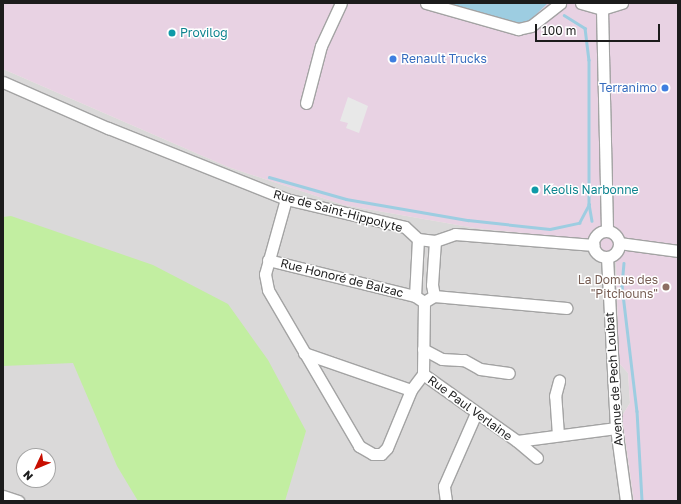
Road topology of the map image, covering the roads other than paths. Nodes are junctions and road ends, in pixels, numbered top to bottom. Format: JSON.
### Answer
{"nodes":[{"id":1,"x":341,"y":3,"type":"edge"},
{"id":2,"x":426,"y":3,"type":"edge"},
{"id":3,"x":560,"y":3,"type":"edge"},
{"id":4,"x":580,"y":3,"type":"edge"},
{"id":5,"x":622,"y":3,"type":"edge"},
{"id":6,"x":602,"y":9,"type":"junction"},
{"id":7,"x":3,"y":82,"type":"edge"},
{"id":8,"x":306,"y":103,"type":"dead end"},
{"id":9,"x":286,"y":199,"type":"junction"},
{"id":10,"x":607,"y":231,"type":"junction"},
{"id":11,"x":418,"y":238,"type":"junction"},
{"id":12,"x":435,"y":241,"type":"junction"},
{"id":13,"x":619,"y":243,"type":"junction"},
{"id":14,"x":594,"y":245,"type":"junction"},
{"id":15,"x":678,"y":251,"type":"edge"},
{"id":16,"x":607,"y":257,"type":"junction"},
{"id":17,"x":268,"y":260,"type":"junction"},
{"id":18,"x":434,"y":296,"type":"junction"},
{"id":19,"x":419,"y":299,"type":"junction"},
{"id":20,"x":566,"y":308,"type":"dead end"},
{"id":21,"x":423,"y":349,"type":"junction"},
{"id":22,"x":304,"y":353,"type":"junction"},
{"id":23,"x":509,"y":373,"type":"dead end"},
{"id":24,"x":423,"y":374,"type":"junction"},
{"id":25,"x":559,"y":381,"type":"dead end"},
{"id":26,"x":411,"y":390,"type":"junction"},
{"id":27,"x":476,"y":413,"type":"junction"},
{"id":28,"x":616,"y":428,"type":"junction"},
{"id":29,"x":558,"y":435,"type":"junction"},
{"id":30,"x":516,"y":442,"type":"junction"},
{"id":31,"x":536,"y":458,"type":"dead end"},
{"id":32,"x":3,"y":496,"type":"edge"},
{"id":33,"x":18,"y":501,"type":"edge"},
{"id":34,"x":446,"y":501,"type":"edge"},
{"id":35,"x":626,"y":501,"type":"edge"}],
"edges":[{"from":1,"to":8,"type":"street"},
{"from":2,"to":3,"type":"street"},
{"from":4,"to":6,"type":"street"},
{"from":5,"to":6,"type":"street"},
{"from":6,"to":10,"type":"street"},
{"from":7,"to":9,"type":"street","name":"Rue de Saint-Hippolyte"},
{"from":9,"to":11,"type":"street","name":"Rue de Saint-Hippolyte"},
{"from":9,"to":17,"type":"street"},
{"from":10,"to":13,"type":"street"},
{"from":10,"to":14,"type":"street"},
{"from":11,"to":12,"type":"street","name":"Rue de Saint-Hippolyte"},
{"from":11,"to":19,"type":"street"},
{"from":12,"to":14,"type":"street","name":"Rue de Saint-Hippolyte"},
{"from":12,"to":18,"type":"street"},
{"from":13,"to":15,"type":"street"},
{"from":13,"to":16,"type":"street"},
{"from":14,"to":16,"type":"street"},
{"from":16,"to":28,"type":"street","name":"Avenue de Pech Loubat"},
{"from":17,"to":19,"type":"street","name":"Rue Honoré de Balzac"},
{"from":17,"to":22,"type":"street"},
{"from":18,"to":19,"type":"street"},
{"from":18,"to":20,"type":"street"},
{"from":19,"to":21,"type":"street"},
{"from":21,"to":23,"type":"street"},
{"from":21,"to":24,"type":"street"},
{"from":22,"to":26,"type":"street"},
{"from":22,"to":26,"type":"street"},
{"from":24,"to":26,"type":"street"},
{"from":24,"to":27,"type":"street","name":"Rue Paul Verlaine"},
{"from":25,"to":29,"type":"street"},
{"from":27,"to":30,"type":"street","name":"Rue Paul Verlaine"},
{"from":27,"to":34,"type":"street"},
{"from":28,"to":29,"type":"street","name":"Rue Paul Verlaine"},
{"from":28,"to":35,"type":"street","name":"Avenue de Pech Loubat"},
{"from":29,"to":30,"type":"street","name":"Rue Paul Verlaine"},
{"from":30,"to":31,"type":"street","name":"Rue Paul Verlaine"},
{"from":32,"to":33,"type":"street"}]}
